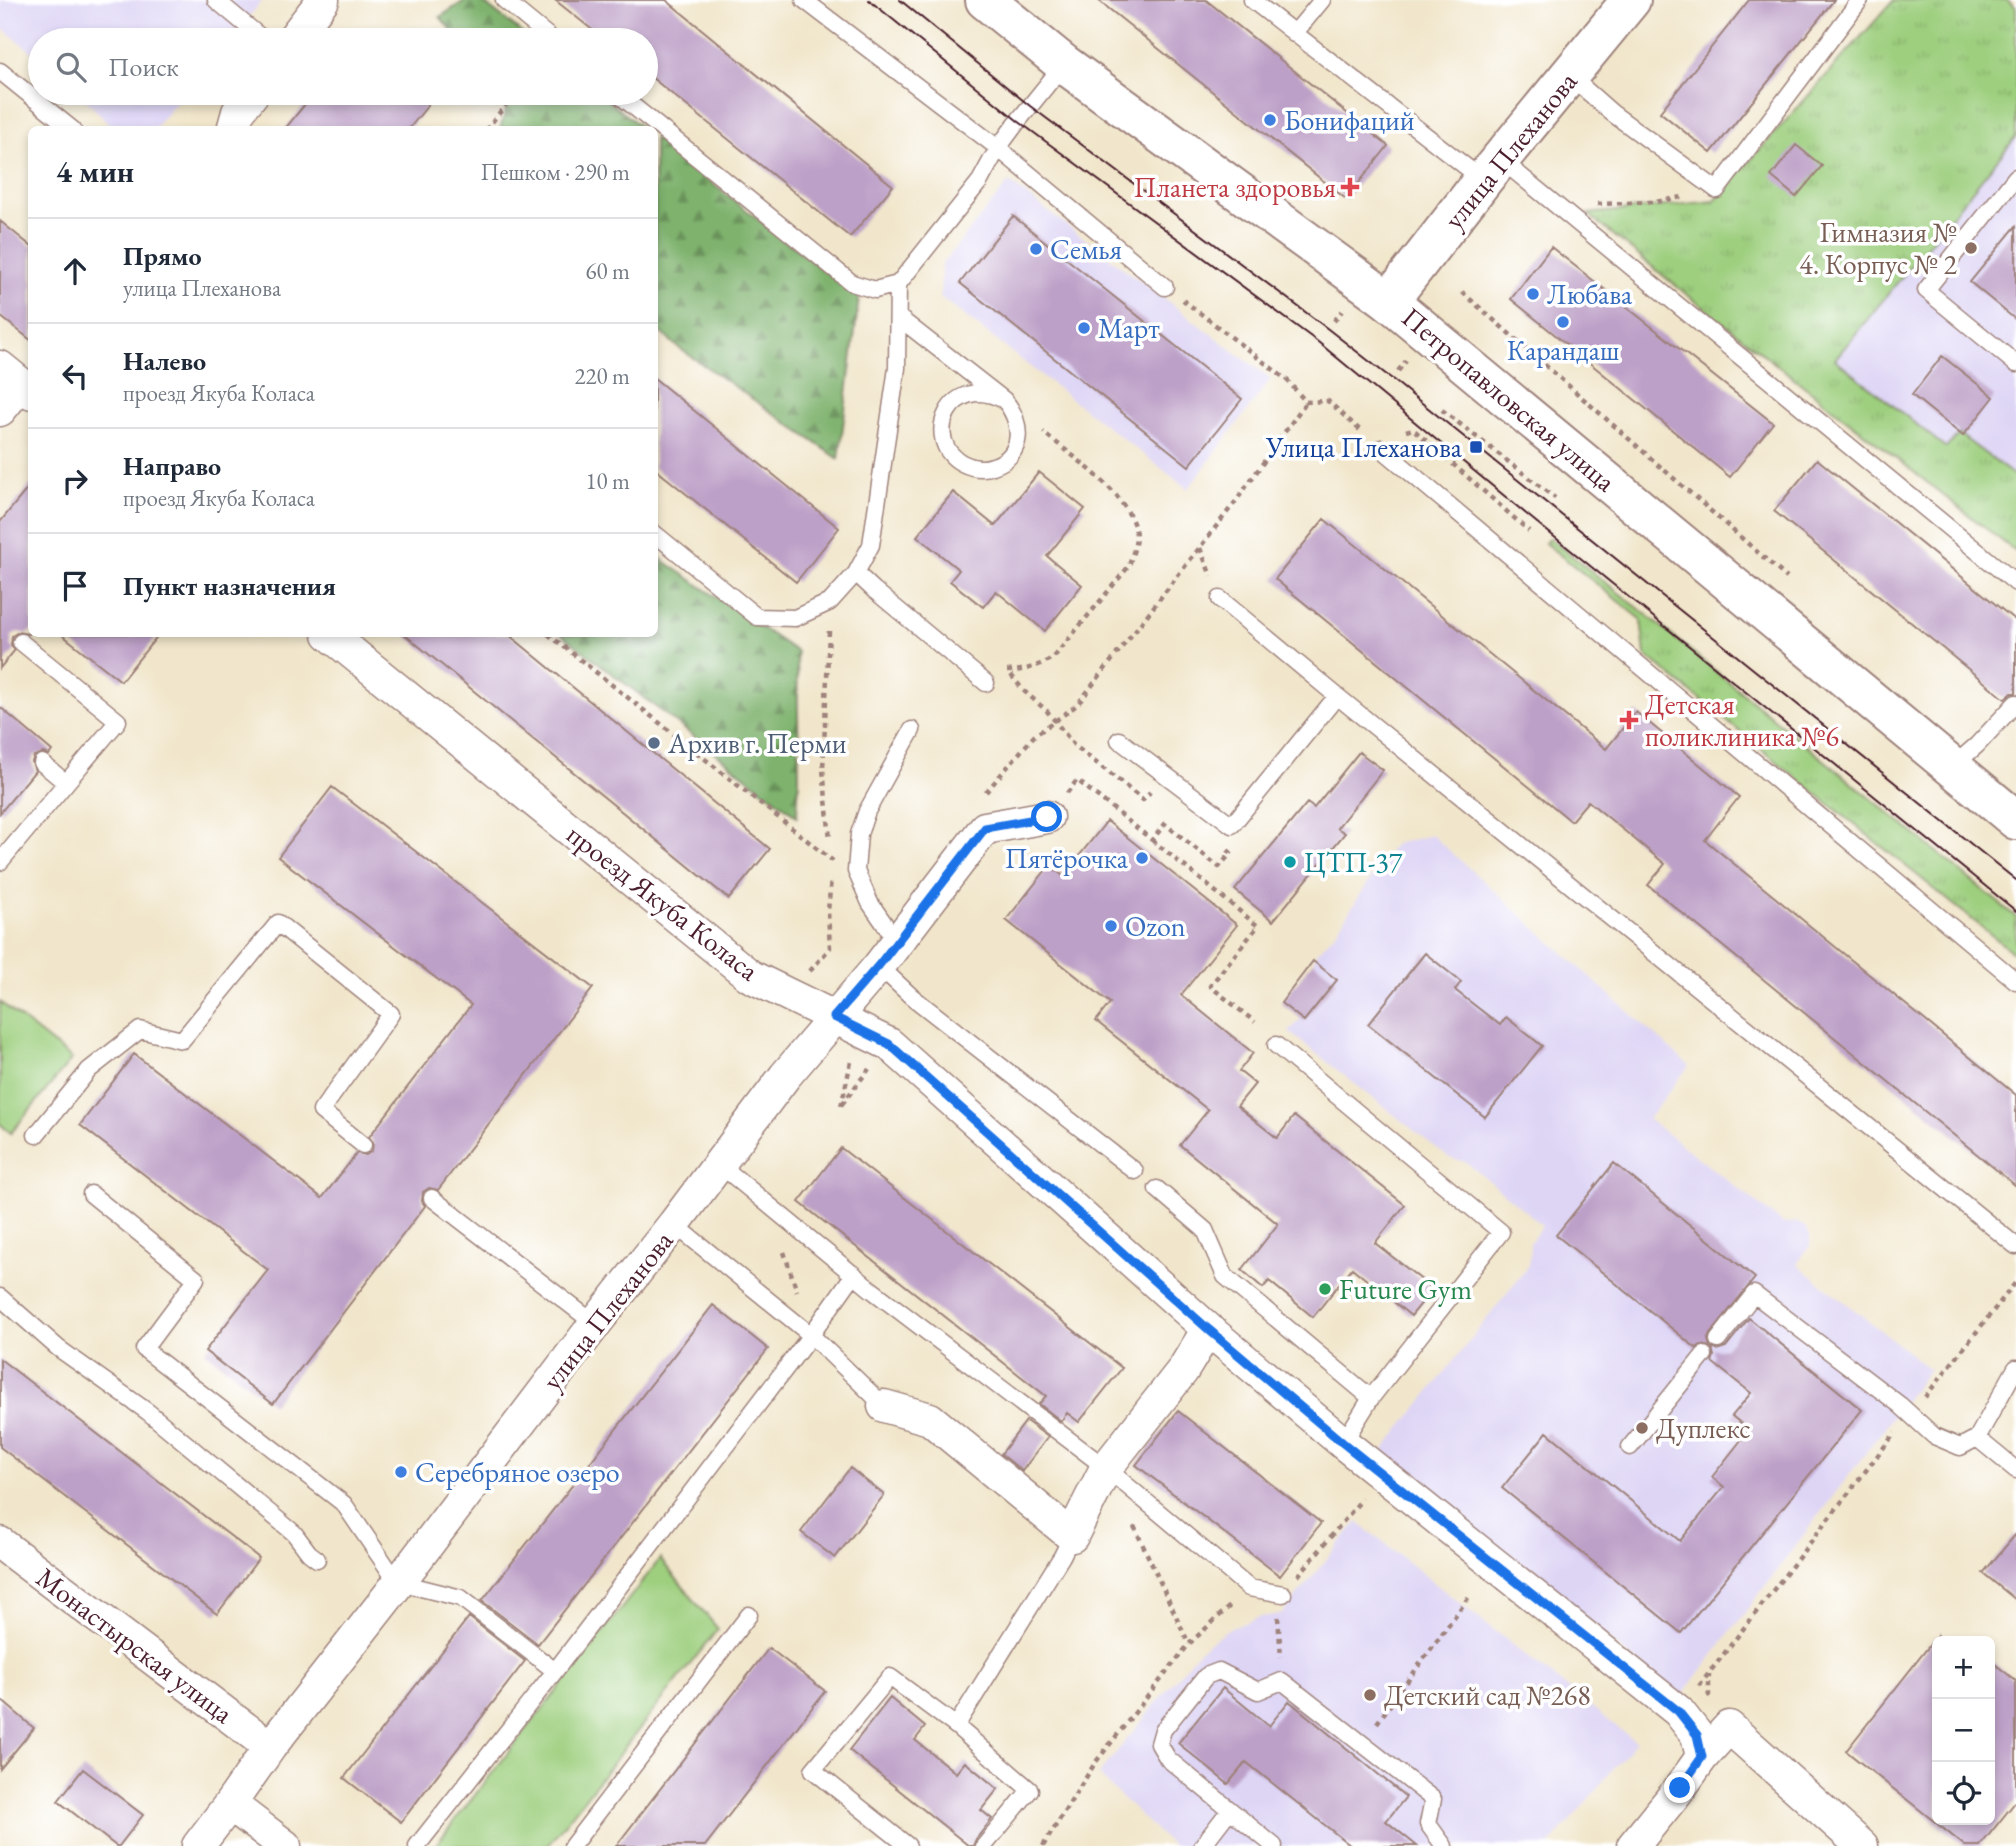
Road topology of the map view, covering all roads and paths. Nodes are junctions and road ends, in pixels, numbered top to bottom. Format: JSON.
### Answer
{"nodes":[{"id":1,"x":216,"y":0,"type":"edge"},
{"id":2,"x":323,"y":0,"type":"edge"},
{"id":3,"x":504,"y":0,"type":"edge"},
{"id":4,"x":804,"y":0,"type":"edge"},
{"id":5,"x":986,"y":0,"type":"edge"},
{"id":6,"x":1252,"y":0,"type":"edge"},
{"id":7,"x":1322,"y":0,"type":"edge"},
{"id":8,"x":1631,"y":0,"type":"edge"},
{"id":9,"x":1860,"y":0,"type":"edge"},
{"id":10,"x":250,"y":28,"type":"edge"},
{"id":11,"x":301,"y":28,"type":"edge"},
{"id":12,"x":538,"y":28,"type":"edge"},
{"id":13,"x":1294,"y":34,"type":"junction"},
{"id":14,"x":1064,"y":64,"type":"junction"},
{"id":15,"x":0,"y":71,"type":"edge"},
{"id":16,"x":1570,"y":76,"type":"junction"},
{"id":17,"x":28,"y":94,"type":"edge"},
{"id":18,"x":42,"y":105,"type":"edge"},
{"id":19,"x":244,"y":105,"type":"edge"},
{"id":20,"x":506,"y":105,"type":"edge"},
{"id":21,"x":632,"y":105,"type":"edge"},
{"id":22,"x":68,"y":126,"type":"edge"},
{"id":23,"x":234,"y":126,"type":"edge"},
{"id":24,"x":489,"y":126,"type":"edge"},
{"id":25,"x":658,"y":126,"type":"edge"},
{"id":26,"x":658,"y":126,"type":"edge"},
{"id":27,"x":998,"y":148,"type":"junction"},
{"id":28,"x":1491,"y":170,"type":"junction"},
{"id":29,"x":2014,"y":184,"type":"edge"},
{"id":30,"x":1717,"y":190,"type":"junction"},
{"id":31,"x":1556,"y":206,"type":"junction"},
{"id":32,"x":898,"y":284,"type":"junction"},
{"id":33,"x":1165,"y":287,"type":"joint"},
{"id":34,"x":1462,"y":292,"type":"dead end"},
{"id":35,"x":1390,"y":301,"type":"junction"},
{"id":36,"x":1342,"y":311,"type":"dead end"},
{"id":37,"x":898,"y":317,"type":"junction"},
{"id":38,"x":1334,"y":321,"type":"dead end"},
{"id":39,"x":2016,"y":364,"type":"edge"},
{"id":40,"x":17,"y":381,"type":"edge"},
{"id":41,"x":1004,"y":400,"type":"junction"},
{"id":42,"x":1306,"y":402,"type":"junction"},
{"id":43,"x":0,"y":410,"type":"edge"},
{"id":44,"x":1442,"y":410,"type":"dead end"},
{"id":45,"x":1406,"y":431,"type":"dead end"},
{"id":46,"x":1381,"y":448,"type":"joint"},
{"id":47,"x":1555,"y":498,"type":"dead end"},
{"id":48,"x":1528,"y":531,"type":"dead end"},
{"id":49,"x":658,"y":536,"type":"edge"},
{"id":50,"x":856,"y":573,"type":"junction"},
{"id":51,"x":1791,"y":582,"type":"dead end"},
{"id":52,"x":2016,"y":583,"type":"edge"},
{"id":53,"x":1220,"y":599,"type":"dead end"},
{"id":54,"x":830,"y":602,"type":"junction"},
{"id":55,"x":333,"y":637,"type":"edge"},
{"id":56,"x":552,"y":637,"type":"edge"},
{"id":57,"x":21,"y":642,"type":"dead end"},
{"id":58,"x":1008,"y":672,"type":"dead end"},
{"id":59,"x":986,"y":683,"type":"dead end"},
{"id":60,"x":1338,"y":696,"type":"junction"},
{"id":61,"x":2016,"y":703,"type":"edge"},
{"id":62,"x":1055,"y":721,"type":"junction"},
{"id":63,"x":912,"y":730,"type":"dead end"},
{"id":64,"x":1119,"y":740,"type":"dead end"},
{"id":65,"x":42,"y":763,"type":"dead end"},
{"id":66,"x":1952,"y":767,"type":"junction"},
{"id":67,"x":66,"y":783,"type":"junction"},
{"id":68,"x":984,"y":794,"type":"dead end"},
{"id":69,"x":1159,"y":795,"type":"dead end"},
{"id":70,"x":1047,"y":817,"type":"joint"},
{"id":71,"x":2016,"y":820,"type":"edge"},
{"id":72,"x":1152,"y":840,"type":"junction"},
{"id":73,"x":1220,"y":845,"type":"dead end"},
{"id":74,"x":833,"y":861,"type":"junction"},
{"id":75,"x":0,"y":862,"type":"edge"},
{"id":76,"x":856,"y":870,"type":"junction"},
{"id":77,"x":888,"y":954,"type":"junction"},
{"id":78,"x":805,"y":978,"type":"dead end"},
{"id":79,"x":2016,"y":981,"type":"edge"},
{"id":80,"x":1255,"y":1022,"type":"dead end"},
{"id":81,"x":846,"y":1023,"type":"junction"},
{"id":82,"x":889,"y":1044,"type":"junction"},
{"id":83,"x":1276,"y":1045,"type":"dead end"},
{"id":84,"x":36,"y":1135,"type":"dead end"},
{"id":85,"x":363,"y":1145,"type":"dead end"},
{"id":86,"x":719,"y":1164,"type":"junction"},
{"id":87,"x":1135,"y":1171,"type":"dead end"},
{"id":88,"x":1157,"y":1189,"type":"dead end"},
{"id":89,"x":91,"y":1194,"type":"dead end"},
{"id":90,"x":432,"y":1198,"type":"dead end"},
{"id":91,"x":769,"y":1205,"type":"junction"},
{"id":92,"x":674,"y":1224,"type":"junction"},
{"id":93,"x":2016,"y":1246,"type":"edge"},
{"id":94,"x":854,"y":1274,"type":"junction"},
{"id":95,"x":2016,"y":1282,"type":"edge"},
{"id":96,"x":0,"y":1297,"type":"edge"},
{"id":97,"x":595,"y":1324,"type":"junction"},
{"id":98,"x":1208,"y":1329,"type":"junction"},
{"id":99,"x":811,"y":1335,"type":"junction"},
{"id":100,"x":1718,"y":1340,"type":"dead end"},
{"id":101,"x":1704,"y":1355,"type":"dead end"},
{"id":102,"x":2016,"y":1368,"type":"edge"},
{"id":103,"x":1371,"y":1398,"type":"junction"},
{"id":104,"x":1920,"y":1402,"type":"dead end"},
{"id":105,"x":884,"y":1406,"type":"joint"},
{"id":106,"x":1901,"y":1426,"type":"joint"},
{"id":107,"x":1977,"y":1438,"type":"junction"},
{"id":108,"x":1343,"y":1443,"type":"junction"},
{"id":109,"x":1630,"y":1447,"type":"dead end"},
{"id":110,"x":1107,"y":1468,"type":"junction"},
{"id":111,"x":2016,"y":1470,"type":"edge"},
{"id":112,"x":1382,"y":1474,"type":"junction"},
{"id":113,"x":1130,"y":1518,"type":"dead end"},
{"id":114,"x":1072,"y":1536,"type":"junction"},
{"id":115,"x":0,"y":1543,"type":"edge"},
{"id":116,"x":317,"y":1559,"type":"dead end"},
{"id":117,"x":397,"y":1582,"type":"junction"},
{"id":118,"x":1249,"y":1588,"type":"junction"},
{"id":119,"x":1283,"y":1594,"type":"junction"},
{"id":120,"x":1471,"y":1594,"type":"dead end"},
{"id":121,"x":750,"y":1615,"type":"dead end"},
{"id":122,"x":1189,"y":1644,"type":"junction"},
{"id":123,"x":555,"y":1671,"type":"junction"},
{"id":124,"x":1282,"y":1681,"type":"junction"},
{"id":125,"x":956,"y":1726,"type":"junction"},
{"id":126,"x":1362,"y":1743,"type":"junction"},
{"id":127,"x":270,"y":1747,"type":"junction"},
{"id":128,"x":1702,"y":1757,"type":"junction"},
{"id":129,"x":230,"y":1804,"type":"junction"},
{"id":130,"x":1229,"y":1811,"type":"junction"},
{"id":131,"x":198,"y":1846,"type":"edge"},
{"id":132,"x":285,"y":1846,"type":"edge"},
{"id":133,"x":417,"y":1846,"type":"edge"},
{"id":134,"x":572,"y":1846,"type":"edge"},
{"id":135,"x":908,"y":1846,"type":"edge"},
{"id":136,"x":984,"y":1846,"type":"edge"},
{"id":137,"x":1043,"y":1846,"type":"edge"},
{"id":138,"x":1202,"y":1846,"type":"edge"},
{"id":139,"x":1274,"y":1846,"type":"edge"},
{"id":140,"x":1444,"y":1846,"type":"edge"},
{"id":141,"x":1633,"y":1846,"type":"edge"},
{"id":142,"x":1862,"y":1846,"type":"edge"}],
"edges":[{"from":1,"to":10,"type":"lane"},
{"from":2,"to":11,"type":"street"},
{"from":3,"to":12,"type":"lane"},
{"from":4,"to":27,"type":"lane"},
{"from":5,"to":14,"type":"main road","name":"Петропавловская улица"},
{"from":6,"to":13,"type":"lane"},
{"from":7,"to":13,"type":"lane"},
{"from":8,"to":16,"type":"main road","name":"улица Плеханова"},
{"from":9,"to":30,"type":"lane"},
{"from":13,"to":28,"type":"lane"},
{"from":14,"to":27,"type":"lane"},
{"from":14,"to":35,"type":"main road","name":"Петропавловская улица"},
{"from":15,"to":17,"type":"lane"},
{"from":16,"to":28,"type":"main road","name":"улица Плеханова"},
{"from":16,"to":30,"type":"lane"},
{"from":18,"to":22,"type":"lane"},
{"from":19,"to":23,"type":"street"},
{"from":20,"to":24,"type":"path"},
{"from":21,"to":26,"type":"lane"},
{"from":25,"to":32,"type":"lane"},
{"from":27,"to":32,"type":"lane"},
{"from":27,"to":33,"type":"lane"},
{"from":28,"to":31,"type":"lane"},
{"from":28,"to":35,"type":"main road","name":"улица Плеханова"},
{"from":29,"to":39,"type":"lane"},
{"from":30,"to":31,"type":"path"},
{"from":31,"to":52,"type":"lane"},
{"from":32,"to":37,"type":"lane"},
{"from":33,"to":42,"type":"path"},
{"from":34,"to":51,"type":"path"},
{"from":35,"to":66,"type":"main road","name":"Петропавловская улица"},
{"from":36,"to":38,"type":"path"},
{"from":37,"to":41,"type":"lane"},
{"from":37,"to":50,"type":"lane"},
{"from":40,"to":43,"type":"street"},
{"from":41,"to":41,"type":"lane"},
{"from":42,"to":46,"type":"path"},
{"from":42,"to":62,"type":"path"},
{"from":44,"to":47,"type":"path"},
{"from":45,"to":48,"type":"path"},
{"from":46,"to":79,"type":"lane"},
{"from":49,"to":54,"type":"lane"},
{"from":50,"to":54,"type":"lane"},
{"from":50,"to":59,"type":"lane"},
{"from":53,"to":60,"type":"lane"},
{"from":54,"to":74,"type":"path"},
{"from":55,"to":81,"type":"street","name":"проезд Якуба Коласа"},
{"from":56,"to":74,"type":"path"},
{"from":57,"to":67,"type":"lane"},
{"from":58,"to":62,"type":"path"},
{"from":60,"to":64,"type":"lane"},
{"from":60,"to":93,"type":"lane"},
{"from":61,"to":66,"type":"lane"},
{"from":62,"to":68,"type":"path"},
{"from":62,"to":69,"type":"path"},
{"from":63,"to":76,"type":"lane"},
{"from":65,"to":67,"type":"lane"},
{"from":66,"to":71,"type":"main road","name":"Петропавловская улица"},
{"from":67,"to":75,"type":"lane"},
{"from":70,"to":72,"type":"path"},
{"from":70,"to":77,"type":"street","name":"улица Плеханова"},
{"from":72,"to":73,"type":"path"},
{"from":72,"to":80,"type":"path"},
{"from":74,"to":76,"type":"path"},
{"from":74,"to":78,"type":"path"},
{"from":76,"to":77,"type":"lane"},
{"from":77,"to":81,"type":"street","name":"улица Плеханова"},
{"from":77,"to":87,"type":"lane"},
{"from":81,"to":82,"type":"street","name":"проезд Якуба Коласа"},
{"from":81,"to":82,"type":"path"},
{"from":81,"to":86,"type":"street","name":"улица Плеханова"},
{"from":82,"to":98,"type":"street","name":"проезд Якуба Коласа"},
{"from":83,"to":103,"type":"lane"},
{"from":84,"to":85,"type":"lane"},
{"from":86,"to":91,"type":"lane"},
{"from":86,"to":92,"type":"street","name":"улица Плеханова"},
{"from":88,"to":103,"type":"lane"},
{"from":89,"to":117,"type":"lane"},
{"from":90,"to":97,"type":"lane"},
{"from":91,"to":94,"type":"lane"},
{"from":91,"to":99,"type":"path"},
{"from":92,"to":97,"type":"street","name":"улица Плеханова"},
{"from":92,"to":99,"type":"lane"},
{"from":94,"to":99,"type":"lane"},
{"from":94,"to":110,"type":"lane"},
{"from":95,"to":104,"type":"path"},
{"from":96,"to":116,"type":"lane"},
{"from":97,"to":117,"type":"street","name":"улица Плеханова"},
{"from":98,"to":108,"type":"street","name":"проезд Якуба Коласа"},
{"from":98,"to":110,"type":"street"},
{"from":99,"to":105,"type":"lane"},
{"from":99,"to":123,"type":"lane"},
{"from":100,"to":107,"type":"lane"},
{"from":101,"to":109,"type":"lane"},
{"from":102,"to":107,"type":"lane"},
{"from":103,"to":108,"type":"lane"},
{"from":105,"to":114,"type":"street"},
{"from":106,"to":106,"type":"path"},
{"from":107,"to":111,"type":"lane"},
{"from":108,"to":112,"type":"street","name":"проезд Якуба Коласа"},
{"from":110,"to":114,"type":"street"},
{"from":110,"to":118,"type":"lane"},
{"from":112,"to":119,"type":"path"},
{"from":112,"to":128,"type":"street","name":"проезд Якуба Коласа"},
{"from":113,"to":122,"type":"path"},
{"from":114,"to":125,"type":"lane"},
{"from":115,"to":127,"type":"street","name":"Монастырская улица"},
{"from":117,"to":123,"type":"lane"},
{"from":117,"to":127,"type":"street","name":"улица Плеханова"},
{"from":118,"to":119,"type":"lane"},
{"from":118,"to":122,"type":"path"},
{"from":119,"to":124,"type":"path"},
{"from":120,"to":126,"type":"path"},
{"from":121,"to":134,"type":"lane"},
{"from":122,"to":137,"type":"path"},
{"from":123,"to":133,"type":"lane"},
{"from":124,"to":126,"type":"lane"},
{"from":124,"to":130,"type":"lane"},
{"from":125,"to":135,"type":"lane"},
{"from":125,"to":136,"type":"lane"},
{"from":126,"to":140,"type":"lane"},
{"from":127,"to":129,"type":"street","name":"улица Плеханова"},
{"from":128,"to":141,"type":"street"},
{"from":128,"to":142,"type":"street"},
{"from":129,"to":131,"type":"street","name":"улица Плеханова"},
{"from":129,"to":132,"type":"street"},
{"from":130,"to":138,"type":"lane"},
{"from":130,"to":139,"type":"lane"}]}
